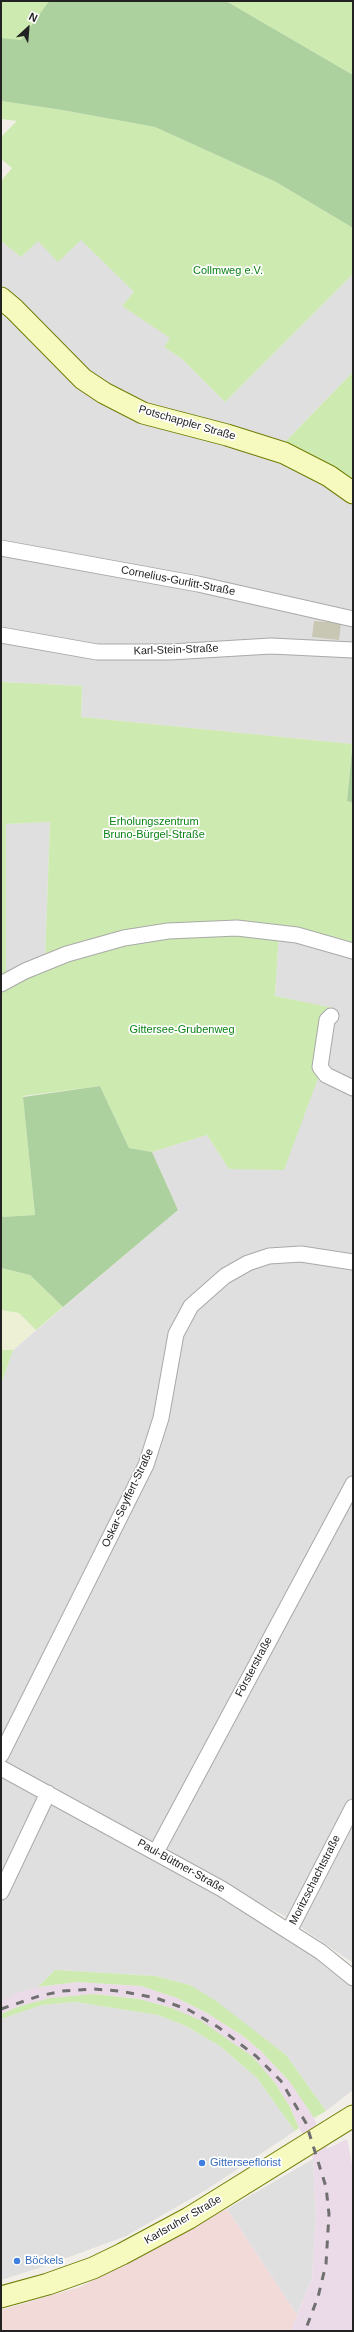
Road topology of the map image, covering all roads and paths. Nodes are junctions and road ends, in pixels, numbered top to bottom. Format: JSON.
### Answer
{"nodes":[{"id":1,"x":1,"y":298,"type":"edge"},
{"id":2,"x":353,"y":493,"type":"edge"},
{"id":3,"x":1,"y":548,"type":"edge"},
{"id":4,"x":353,"y":619,"type":"edge"},
{"id":5,"x":1,"y":635,"type":"edge"},
{"id":6,"x":353,"y":650,"type":"edge"},
{"id":7,"x":353,"y":951,"type":"edge"},
{"id":8,"x":1,"y":984,"type":"edge"},
{"id":9,"x":331,"y":1016,"type":"dead end"},
{"id":10,"x":353,"y":1088,"type":"edge"},
{"id":11,"x":353,"y":1262,"type":"edge"},
{"id":12,"x":353,"y":1484,"type":"edge"},
{"id":13,"x":1,"y":1755,"type":"edge"},
{"id":14,"x":1,"y":1768,"type":"edge"},
{"id":15,"x":48,"y":1793,"type":"junction"},
{"id":16,"x":353,"y":1807,"type":"edge"},
{"id":17,"x":156,"y":1852,"type":"junction"},
{"id":18,"x":1,"y":1892,"type":"edge"},
{"id":19,"x":289,"y":1931,"type":"junction"},
{"id":20,"x":353,"y":1978,"type":"edge"},
{"id":21,"x":353,"y":2116,"type":"edge"},
{"id":22,"x":1,"y":2297,"type":"edge"}],
"edges":[{"from":1,"to":2,"type":"street","name":"Potschappler Straße"},
{"from":3,"to":4,"type":"street","name":"Cornelius-Gurlitt-Straße"},
{"from":5,"to":6,"type":"street","name":"Karl-Stein-Straße"},
{"from":7,"to":8,"type":"street"},
{"from":9,"to":10,"type":"street"},
{"from":11,"to":13,"type":"street","name":"Oskar-Seyffert-Straße"},
{"from":12,"to":17,"type":"street","name":"Försterstraße"},
{"from":14,"to":15,"type":"street","name":"Paul-Büttner-Straße"},
{"from":15,"to":17,"type":"street","name":"Paul-Büttner-Straße"},
{"from":15,"to":18,"type":"street"},
{"from":16,"to":19,"type":"street","name":"Moritzschachtstraße"},
{"from":17,"to":19,"type":"street","name":"Paul-Büttner-Straße"},
{"from":19,"to":20,"type":"street","name":"Paul-Büttner-Straße"},
{"from":21,"to":22,"type":"street","name":"Karlsruher Straße"}]}
